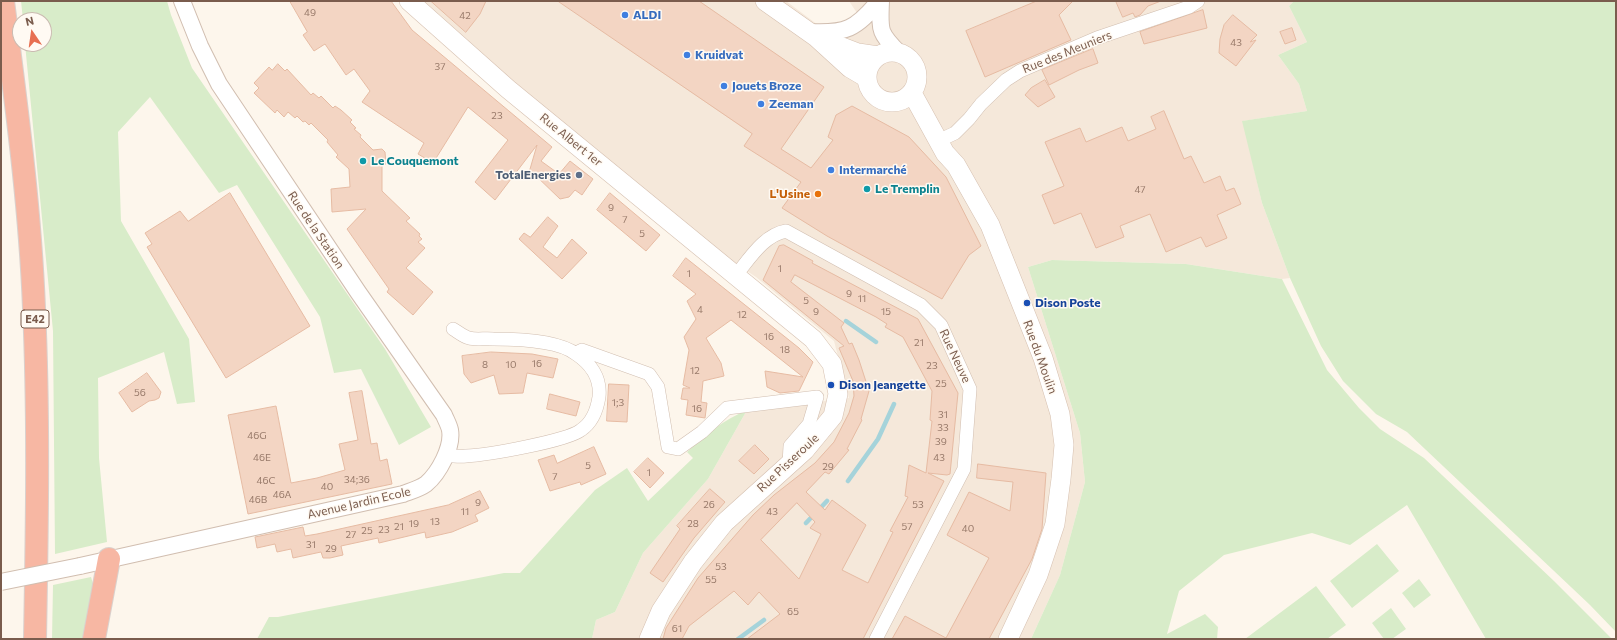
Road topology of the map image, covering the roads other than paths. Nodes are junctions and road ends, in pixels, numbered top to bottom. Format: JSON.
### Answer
{"nodes":[{"id":1,"x":4,"y":1,"type":"edge"},
{"id":2,"x":182,"y":1,"type":"edge"},
{"id":3,"x":409,"y":1,"type":"edge"},
{"id":4,"x":765,"y":1,"type":"edge"},
{"id":5,"x":880,"y":1,"type":"edge"},
{"id":6,"x":1198,"y":1,"type":"edge"},
{"id":7,"x":813,"y":34,"type":"junction"},
{"id":8,"x":899,"y":53,"type":"junction"},
{"id":9,"x":878,"y":56,"type":"junction"},
{"id":10,"x":867,"y":78,"type":"junction"},
{"id":11,"x":912,"y":93,"type":"junction"},
{"id":12,"x":947,"y":137,"type":"junction"},
{"id":13,"x":736,"y":275,"type":"junction"},
{"id":14,"x":453,"y":329,"type":"dead end"},
{"id":15,"x":576,"y":353,"type":"junction"},
{"id":16,"x":445,"y":455,"type":"junction"},
{"id":17,"x":789,"y":464,"type":"junction"},
{"id":18,"x":109,"y":559,"type":"junction"},
{"id":19,"x":1,"y":582,"type":"edge"},
{"id":20,"x":35,"y":639,"type":"edge"},
{"id":21,"x":94,"y":639,"type":"edge"},
{"id":22,"x":649,"y":639,"type":"edge"},
{"id":23,"x":876,"y":639,"type":"edge"},
{"id":24,"x":1008,"y":639,"type":"edge"}],
"edges":[{"from":1,"to":20,"type":"highway","number":"E42"},
{"from":2,"to":16,"type":"street","name":"Rue de la Station"},
{"from":3,"to":13,"type":"main road","name":"Rue Albert 1er"},
{"from":4,"to":7,"type":"main road"},
{"from":5,"to":7,"type":"street"},
{"from":5,"to":8,"type":"street"},
{"from":6,"to":12,"type":"street","name":"Rue des Meuniers"},
{"from":7,"to":9,"type":"main road"},
{"from":7,"to":10,"type":"main road"},
{"from":8,"to":9,"type":"main road"},
{"from":8,"to":11,"type":"main road"},
{"from":9,"to":10,"type":"main road"},
{"from":10,"to":11,"type":"main road"},
{"from":11,"to":12,"type":"main road","name":"Rue du Moulin"},
{"from":12,"to":24,"type":"main road","name":"Rue du Moulin"},
{"from":13,"to":17,"type":"main road","name":"Rue Pisseroule"},
{"from":13,"to":23,"type":"street","name":"Rue Neuve"},
{"from":14,"to":15,"type":"street"},
{"from":15,"to":16,"type":"street"},
{"from":15,"to":17,"type":"street"},
{"from":16,"to":18,"type":"street","name":"Avenue Jardin Ecole"},
{"from":17,"to":22,"type":"main road","name":"Rue Pisseroule"},
{"from":18,"to":19,"type":"street","name":"Avenue Jardin Ecole","bridge":true},
{"from":18,"to":21,"type":"highway"}]}
